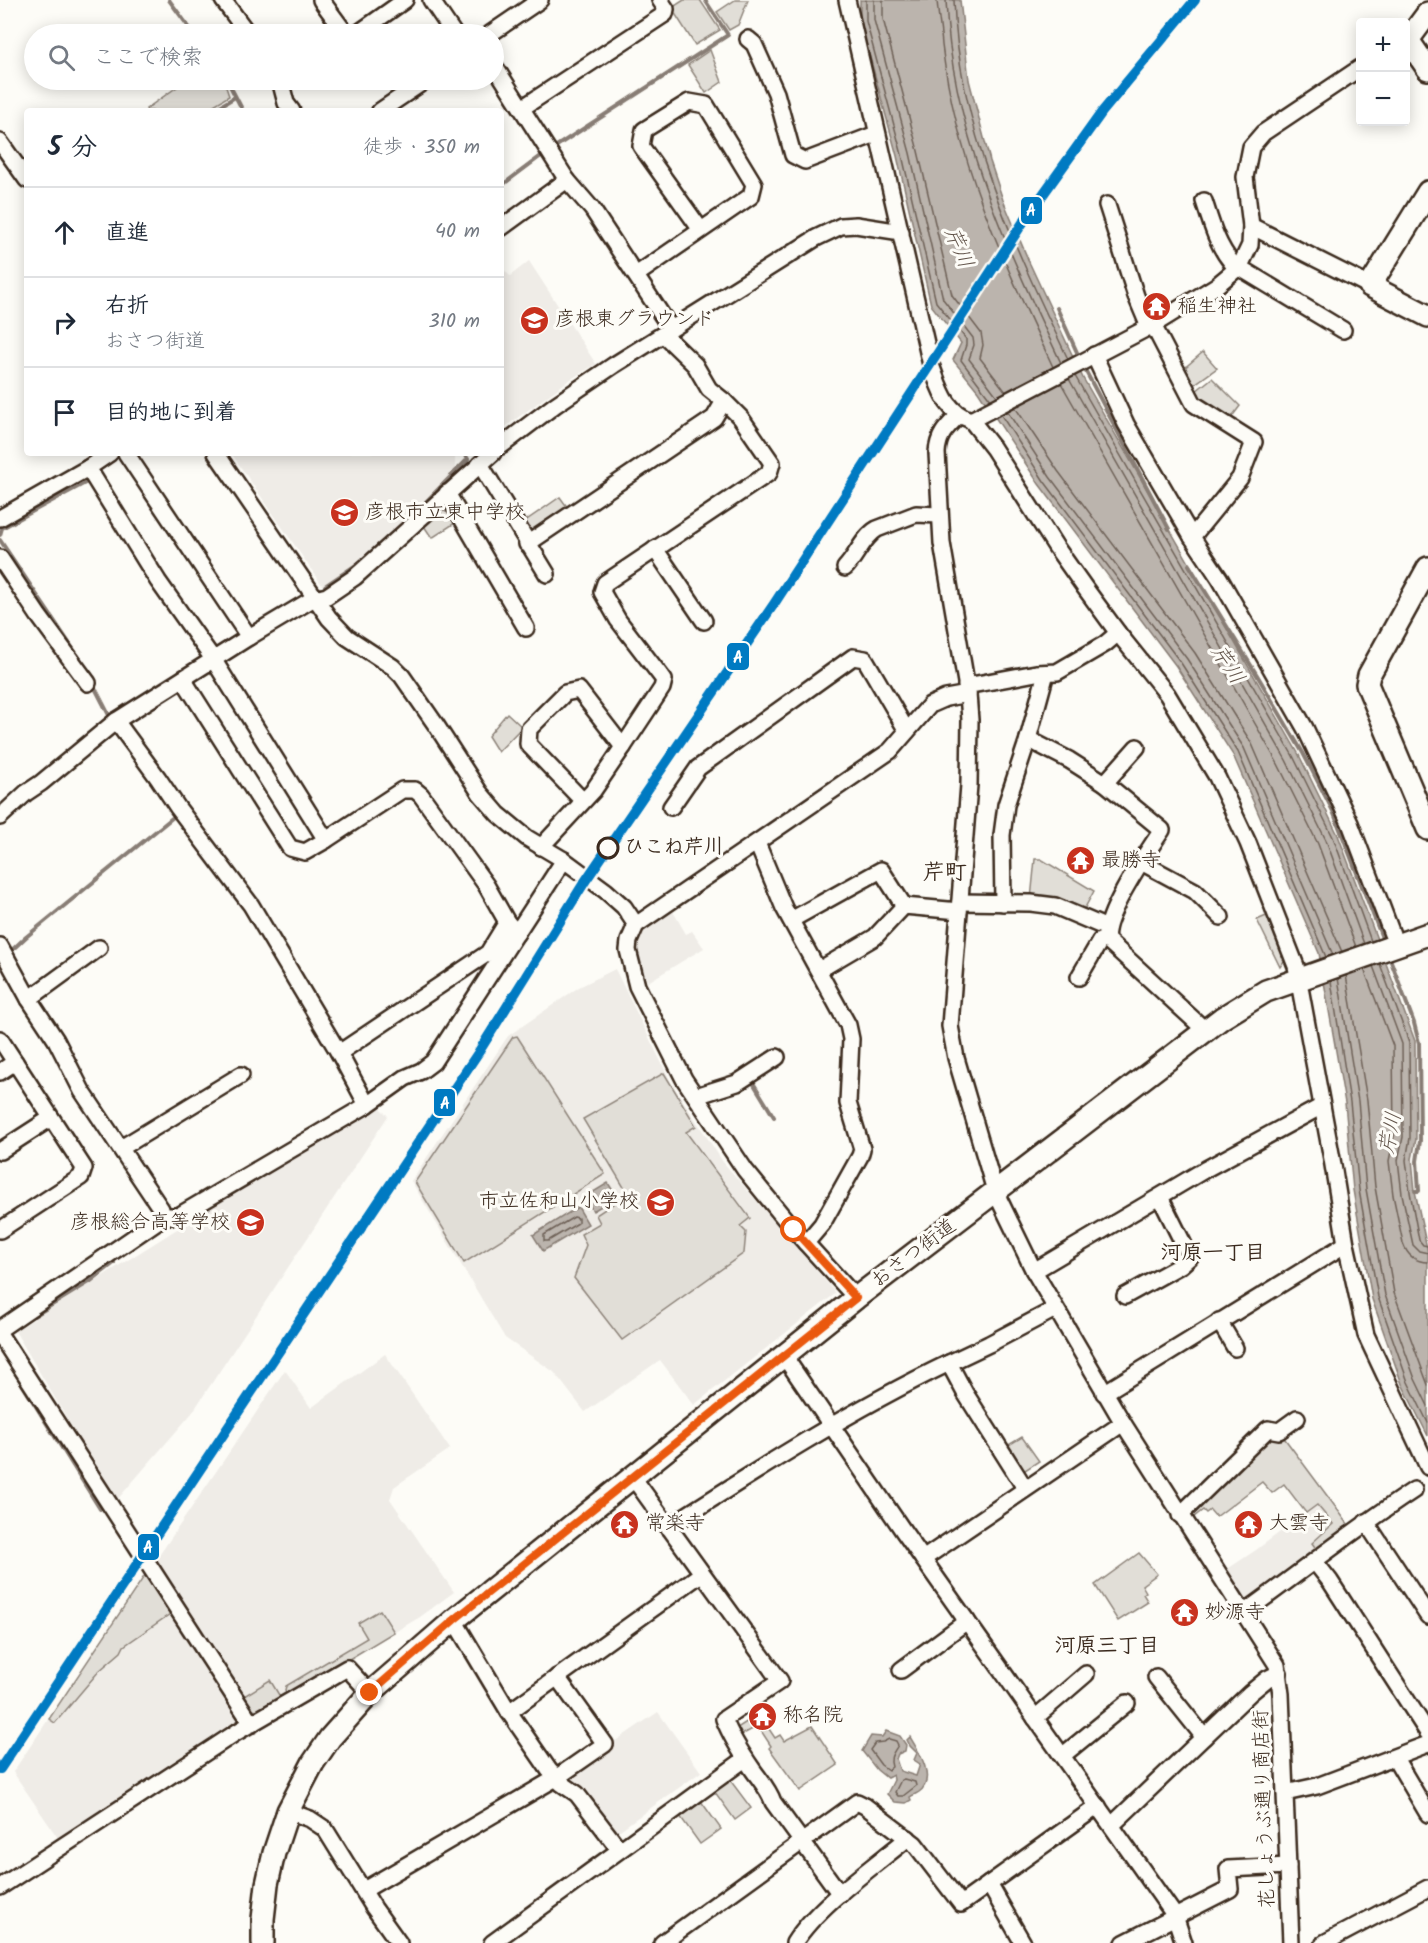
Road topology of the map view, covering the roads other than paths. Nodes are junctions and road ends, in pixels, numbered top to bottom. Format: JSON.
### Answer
{"nodes":[{"id":1,"x":223,"y":0,"type":"edge"},
{"id":2,"x":321,"y":0,"type":"edge"},
{"id":3,"x":405,"y":0,"type":"edge"},
{"id":4,"x":431,"y":0,"type":"edge"},
{"id":5,"x":540,"y":0,"type":"edge"},
{"id":6,"x":660,"y":0,"type":"edge"},
{"id":7,"x":847,"y":0,"type":"edge"},
{"id":8,"x":1428,"y":13,"type":"edge"},
{"id":9,"x":241,"y":24,"type":"edge"},
{"id":10,"x":339,"y":24,"type":"edge"},
{"id":11,"x":371,"y":24,"type":"edge"},
{"id":12,"x":447,"y":24,"type":"edge"},
{"id":13,"x":504,"y":24,"type":"edge"},
{"id":14,"x":1410,"y":36,"type":"edge"},
{"id":15,"x":748,"y":39,"type":"dead end"},
{"id":16,"x":1410,"y":44,"type":"edge"},
{"id":17,"x":1428,"y":69,"type":"edge"},
{"id":18,"x":1356,"y":71,"type":"edge"},
{"id":19,"x":504,"y":80,"type":"edge"},
{"id":20,"x":283,"y":90,"type":"edge"},
{"id":21,"x":411,"y":90,"type":"edge"},
{"id":22,"x":290,"y":108,"type":"edge"},
{"id":23,"x":384,"y":108,"type":"edge"},
{"id":24,"x":522,"y":108,"type":"junction"},
{"id":25,"x":876,"y":134,"type":"junction"},
{"id":26,"x":0,"y":142,"type":"edge"},
{"id":27,"x":24,"y":176,"type":"edge"},
{"id":28,"x":567,"y":180,"type":"junction"},
{"id":29,"x":1428,"y":192,"type":"edge"},
{"id":30,"x":1204,"y":201,"type":"dead end"},
{"id":31,"x":1107,"y":205,"type":"dead end"},
{"id":32,"x":504,"y":226,"type":"edge"},
{"id":33,"x":1251,"y":226,"type":"junction"},
{"id":34,"x":701,"y":230,"type":"junction"},
{"id":35,"x":902,"y":232,"type":"junction"},
{"id":36,"x":1240,"y":266,"type":"junction"},
{"id":37,"x":636,"y":275,"type":"junction"},
{"id":38,"x":1371,"y":286,"type":"junction"},
{"id":39,"x":1428,"y":316,"type":"edge"},
{"id":40,"x":1151,"y":326,"type":"junction"},
{"id":41,"x":1343,"y":330,"type":"dead end"},
{"id":42,"x":668,"y":332,"type":"junction"},
{"id":43,"x":1089,"y":358,"type":"junction"},
{"id":44,"x":724,"y":401,"type":"junction"},
{"id":45,"x":970,"y":417,"type":"junction"},
{"id":46,"x":504,"y":444,"type":"edge"},
{"id":47,"x":106,"y":456,"type":"edge"},
{"id":48,"x":128,"y":456,"type":"edge"},
{"id":49,"x":218,"y":456,"type":"edge"},
{"id":50,"x":489,"y":456,"type":"edge"},
{"id":51,"x":480,"y":464,"type":"junction"},
{"id":52,"x":88,"y":468,"type":"junction"},
{"id":53,"x":447,"y":493,"type":"junction"},
{"id":54,"x":939,"y":515,"type":"junction"},
{"id":55,"x":0,"y":518,"type":"edge"},
{"id":56,"x":1192,"y":537,"type":"junction"},
{"id":57,"x":527,"y":544,"type":"junction"},
{"id":58,"x":655,"y":549,"type":"junction"},
{"id":59,"x":0,"y":558,"type":"edge"},
{"id":60,"x":845,"y":568,"type":"dead end"},
{"id":61,"x":1428,"y":568,"type":"edge"},
{"id":62,"x":547,"y":574,"type":"dead end"},
{"id":63,"x":317,"y":599,"type":"junction"},
{"id":64,"x":704,"y":621,"type":"dead end"},
{"id":65,"x":526,"y":628,"type":"dead end"},
{"id":66,"x":1118,"y":633,"type":"junction"},
{"id":67,"x":249,"y":638,"type":"junction"},
{"id":68,"x":213,"y":659,"type":"junction"},
{"id":69,"x":1046,"y":673,"type":"junction"},
{"id":70,"x":183,"y":679,"type":"junction"},
{"id":71,"x":88,"y":682,"type":"dead end"},
{"id":72,"x":967,"y":690,"type":"junction"},
{"id":73,"x":116,"y":721,"type":"junction"},
{"id":74,"x":907,"y":731,"type":"junction"},
{"id":75,"x":1028,"y":740,"type":"junction"},
{"id":76,"x":623,"y":747,"type":"junction"},
{"id":77,"x":1137,"y":747,"type":"dead end"},
{"id":78,"x":1105,"y":783,"type":"junction"},
{"id":79,"x":583,"y":801,"type":"junction"},
{"id":80,"x":671,"y":807,"type":"dead end"},
{"id":81,"x":0,"y":817,"type":"edge"},
{"id":82,"x":1428,"y":829,"type":"edge"},
{"id":83,"x":326,"y":840,"type":"junction"},
{"id":84,"x":757,"y":843,"type":"junction"},
{"id":85,"x":541,"y":847,"type":"junction"},
{"id":86,"x":564,"y":860,"type":"junction"},
{"id":87,"x":1142,"y":862,"type":"junction"},
{"id":88,"x":1003,"y":903,"type":"junction"},
{"id":89,"x":904,"y":906,"type":"junction"},
{"id":90,"x":960,"y":907,"type":"junction"},
{"id":91,"x":1221,"y":917,"type":"dead end"},
{"id":92,"x":791,"y":920,"type":"junction"},
{"id":93,"x":636,"y":925,"type":"junction"},
{"id":94,"x":512,"y":927,"type":"junction"},
{"id":95,"x":1107,"y":933,"type":"junction"},
{"id":96,"x":1428,"y":934,"type":"edge"},
{"id":97,"x":1392,"y":940,"type":"junction"},
{"id":98,"x":0,"y":946,"type":"edge"},
{"id":99,"x":99,"y":948,"type":"dead end"},
{"id":100,"x":819,"y":970,"type":"junction"},
{"id":101,"x":1079,"y":977,"type":"dead end"},
{"id":102,"x":1303,"y":977,"type":"junction"},
{"id":103,"x":29,"y":999,"type":"junction"},
{"id":104,"x":1205,"y":1030,"type":"junction"},
{"id":105,"x":0,"y":1039,"type":"edge"},
{"id":106,"x":339,"y":1053,"type":"junction"},
{"id":107,"x":777,"y":1057,"type":"dead end"},
{"id":108,"x":15,"y":1062,"type":"junction"},
{"id":109,"x":0,"y":1072,"type":"edge"},
{"id":110,"x":241,"y":1075,"type":"dead end"},
{"id":111,"x":696,"y":1096,"type":"junction"},
{"id":112,"x":367,"y":1105,"type":"junction"},
{"id":113,"x":1322,"y":1106,"type":"junction"},
{"id":114,"x":51,"y":1118,"type":"junction"},
{"id":115,"x":120,"y":1149,"type":"junction"},
{"id":116,"x":0,"y":1151,"type":"edge"},
{"id":117,"x":995,"y":1191,"type":"junction"},
{"id":118,"x":1160,"y":1197,"type":"junction"},
{"id":119,"x":162,"y":1216,"type":"junction"},
{"id":120,"x":0,"y":1230,"type":"edge"},
{"id":121,"x":806,"y":1243,"type":"junction"},
{"id":122,"x":1346,"y":1244,"type":"junction"},
{"id":123,"x":1034,"y":1271,"type":"junction"},
{"id":124,"x":1125,"y":1296,"type":"dead end"},
{"id":125,"x":856,"y":1298,"type":"junction"},
{"id":126,"x":1055,"y":1309,"type":"junction"},
{"id":127,"x":1219,"y":1321,"type":"junction"},
{"id":128,"x":0,"y":1329,"type":"edge"},
{"id":129,"x":0,"y":1335,"type":"edge"},
{"id":130,"x":1235,"y":1348,"type":"dead end"},
{"id":131,"x":784,"y":1356,"type":"junction"},
{"id":132,"x":949,"y":1362,"type":"junction"},
{"id":133,"x":1104,"y":1393,"type":"junction"},
{"id":134,"x":1297,"y":1418,"type":"dead end"},
{"id":135,"x":1122,"y":1423,"type":"junction"},
{"id":136,"x":831,"y":1425,"type":"junction"},
{"id":137,"x":1428,"y":1467,"type":"edge"},
{"id":138,"x":632,"y":1476,"type":"junction"},
{"id":139,"x":1025,"y":1488,"type":"junction"},
{"id":140,"x":1414,"y":1490,"type":"dead end"},
{"id":141,"x":1180,"y":1515,"type":"junction"},
{"id":142,"x":1366,"y":1522,"type":"junction"},
{"id":143,"x":668,"y":1527,"type":"junction"},
{"id":144,"x":923,"y":1559,"type":"junction"},
{"id":145,"x":1315,"y":1562,"type":"junction"},
{"id":146,"x":701,"y":1574,"type":"junction"},
{"id":147,"x":1245,"y":1612,"type":"junction"},
{"id":148,"x":1428,"y":1616,"type":"edge"},
{"id":149,"x":454,"y":1620,"type":"junction"},
{"id":150,"x":967,"y":1620,"type":"junction"},
{"id":151,"x":901,"y":1670,"type":"dead end"},
{"id":152,"x":1279,"y":1673,"type":"junction"},
{"id":153,"x":1086,"y":1674,"type":"dead end"},
{"id":154,"x":557,"y":1677,"type":"junction"},
{"id":155,"x":1156,"y":1677,"type":"dead end"},
{"id":156,"x":370,"y":1693,"type":"junction"},
{"id":157,"x":1127,"y":1703,"type":"dead end"},
{"id":158,"x":509,"y":1712,"type":"junction"},
{"id":159,"x":1035,"y":1718,"type":"junction"},
{"id":160,"x":252,"y":1724,"type":"junction"},
{"id":161,"x":1428,"y":1732,"type":"edge"},
{"id":162,"x":1204,"y":1737,"type":"junction"},
{"id":163,"x":1428,"y":1744,"type":"edge"},
{"id":164,"x":1062,"y":1756,"type":"junction"},
{"id":165,"x":1395,"y":1758,"type":"junction"},
{"id":166,"x":745,"y":1759,"type":"junction"},
{"id":167,"x":556,"y":1778,"type":"junction"},
{"id":168,"x":1285,"y":1793,"type":"junction"},
{"id":169,"x":1098,"y":1806,"type":"junction"},
{"id":170,"x":288,"y":1811,"type":"junction"},
{"id":171,"x":1428,"y":1814,"type":"edge"},
{"id":172,"x":1112,"y":1825,"type":"junction"},
{"id":173,"x":908,"y":1838,"type":"junction"},
{"id":174,"x":801,"y":1842,"type":"junction"},
{"id":175,"x":620,"y":1849,"type":"junction"},
{"id":176,"x":1288,"y":1866,"type":"junction"},
{"id":177,"x":989,"y":1884,"type":"junction"},
{"id":178,"x":0,"y":1887,"type":"edge"},
{"id":179,"x":1428,"y":1888,"type":"edge"},
{"id":180,"x":364,"y":1890,"type":"junction"},
{"id":181,"x":840,"y":1894,"type":"junction"},
{"id":182,"x":1176,"y":1916,"type":"junction"},
{"id":183,"x":263,"y":1943,"type":"edge"},
{"id":184,"x":399,"y":1943,"type":"edge"},
{"id":185,"x":492,"y":1943,"type":"edge"},
{"id":186,"x":662,"y":1943,"type":"edge"},
{"id":187,"x":794,"y":1943,"type":"edge"},
{"id":188,"x":1023,"y":1943,"type":"edge"},
{"id":189,"x":1124,"y":1943,"type":"edge"},
{"id":190,"x":1184,"y":1943,"type":"edge"},
{"id":191,"x":1291,"y":1943,"type":"edge"},
{"id":192,"x":1324,"y":1943,"type":"edge"}],
"edges":[{"from":1,"to":9,"type":"street"},
{"from":2,"to":10,"type":"street"},
{"from":3,"to":11,"type":"street"},
{"from":4,"to":12,"type":"street"},
{"from":5,"to":13,"type":"street"},
{"from":6,"to":24,"type":"street"},
{"from":7,"to":25,"type":"street"},
{"from":8,"to":14,"type":"street"},
{"from":15,"to":25,"type":"street"},
{"from":16,"to":17,"type":"street"},
{"from":18,"to":33,"type":"street"},
{"from":19,"to":24,"type":"street"},
{"from":20,"to":22,"type":"street"},
{"from":21,"to":23,"type":"street"},
{"from":24,"to":28,"type":"street"},
{"from":25,"to":35,"type":"street"},
{"from":26,"to":27,"type":"street"},
{"from":28,"to":32,"type":"street"},
{"from":28,"to":37,"type":"street"},
{"from":29,"to":38,"type":"street"},
{"from":30,"to":36,"type":"street"},
{"from":31,"to":40,"type":"street"},
{"from":33,"to":36,"type":"street"},
{"from":33,"to":38,"type":"street"},
{"from":34,"to":34,"type":"street"},
{"from":34,"to":37,"type":"street"},
{"from":35,"to":42,"type":"street"},
{"from":35,"to":45,"type":"street"},
{"from":36,"to":40,"type":"street"},
{"from":36,"to":41,"type":"street"},
{"from":37,"to":42,"type":"street"},
{"from":38,"to":39,"type":"street"},
{"from":40,"to":43,"type":"street"},
{"from":40,"to":56,"type":"street"},
{"from":42,"to":44,"type":"street"},
{"from":42,"to":46,"type":"street"},
{"from":43,"to":45,"type":"street"},
{"from":43,"to":56,"type":"street"},
{"from":44,"to":57,"type":"street"},
{"from":44,"to":58,"type":"street"},
{"from":45,"to":54,"type":"street"},
{"from":45,"to":66,"type":"street"},
{"from":47,"to":52,"type":"street"},
{"from":48,"to":67,"type":"street"},
{"from":49,"to":63,"type":"street"},
{"from":50,"to":51,"type":"street"},
{"from":51,"to":53,"type":"street"},
{"from":51,"to":57,"type":"street"},
{"from":52,"to":55,"type":"street"},
{"from":52,"to":68,"type":"street"},
{"from":53,"to":63,"type":"street"},
{"from":53,"to":65,"type":"street"},
{"from":54,"to":60,"type":"street"},
{"from":54,"to":72,"type":"street"},
{"from":56,"to":97,"type":"street"},
{"from":57,"to":62,"type":"street"},
{"from":58,"to":64,"type":"street"},
{"from":58,"to":76,"type":"street"},
{"from":59,"to":71,"type":"street"},
{"from":61,"to":82,"type":"street"},
{"from":63,"to":67,"type":"street"},
{"from":63,"to":85,"type":"street"},
{"from":66,"to":69,"type":"street"},
{"from":66,"to":102,"type":"street"},
{"from":67,"to":68,"type":"street"},
{"from":68,"to":70,"type":"street"},
{"from":68,"to":83,"type":"street"},
{"from":69,"to":72,"type":"street"},
{"from":69,"to":75,"type":"street"},
{"from":70,"to":73,"type":"street"},
{"from":70,"to":83,"type":"street"},
{"from":72,"to":74,"type":"street"},
{"from":72,"to":90,"type":"street"},
{"from":73,"to":81,"type":"street"},
{"from":73,"to":106,"type":"street"},
{"from":74,"to":80,"type":"street"},
{"from":74,"to":84,"type":"street"},
{"from":75,"to":78,"type":"street"},
{"from":75,"to":88,"type":"street"},
{"from":76,"to":79,"type":"street"},
{"from":76,"to":79,"type":"street"},
{"from":77,"to":78,"type":"street"},
{"from":78,"to":87,"type":"street"},
{"from":79,"to":85,"type":"street"},
{"from":83,"to":94,"type":"street"},
{"from":84,"to":92,"type":"street"},
{"from":84,"to":93,"type":"street"},
{"from":85,"to":86,"type":"street"},
{"from":86,"to":93,"type":"street"},
{"from":86,"to":94,"type":"street"},
{"from":87,"to":91,"type":"street"},
{"from":87,"to":95,"type":"street"},
{"from":88,"to":90,"type":"street"},
{"from":88,"to":95,"type":"street"},
{"from":89,"to":90,"type":"street"},
{"from":89,"to":92,"type":"street"},
{"from":89,"to":100,"type":"street"},
{"from":90,"to":117,"type":"street"},
{"from":92,"to":100,"type":"street"},
{"from":93,"to":111,"type":"street"},
{"from":94,"to":106,"type":"street"},
{"from":94,"to":112,"type":"street"},
{"from":95,"to":101,"type":"street"},
{"from":95,"to":104,"type":"street"},
{"from":96,"to":97,"type":"street","name":"おさつ街道"},
{"from":97,"to":102,"type":"street","name":"おさつ街道"},
{"from":98,"to":103,"type":"street"},
{"from":99,"to":103,"type":"street"},
{"from":100,"to":121,"type":"street"},
{"from":102,"to":104,"type":"street","name":"おさつ街道"},
{"from":102,"to":113,"type":"street"},
{"from":103,"to":115,"type":"street"},
{"from":104,"to":117,"type":"street","name":"おさつ街道"},
{"from":105,"to":108,"type":"street"},
{"from":106,"to":112,"type":"street"},
{"from":107,"to":111,"type":"street"},
{"from":108,"to":109,"type":"street"},
{"from":108,"to":114,"type":"street"},
{"from":110,"to":115,"type":"street"},
{"from":111,"to":121,"type":"street"},
{"from":112,"to":119,"type":"street"},
{"from":113,"to":118,"type":"street"},
{"from":113,"to":122,"type":"street"},
{"from":114,"to":116,"type":"street"},
{"from":114,"to":120,"type":"street"},
{"from":115,"to":119,"type":"street"},
{"from":117,"to":123,"type":"street"},
{"from":117,"to":125,"type":"street","name":"おさつ街道"},
{"from":118,"to":123,"type":"street"},
{"from":118,"to":124,"type":"street"},
{"from":119,"to":128,"type":"street"},
{"from":121,"to":125,"type":"street"},
{"from":122,"to":127,"type":"street"},
{"from":122,"to":137,"type":"street"},
{"from":123,"to":126,"type":"street"},
{"from":125,"to":131,"type":"street","name":"おさつ街道"},
{"from":126,"to":132,"type":"street"},
{"from":126,"to":133,"type":"street"},
{"from":127,"to":130,"type":"street"},
{"from":127,"to":133,"type":"street"},
{"from":129,"to":160,"type":"street"},
{"from":131,"to":136,"type":"street"},
{"from":131,"to":138,"type":"street","name":"おさつ街道"},
{"from":132,"to":136,"type":"street"},
{"from":132,"to":139,"type":"street"},
{"from":133,"to":135,"type":"street"},
{"from":134,"to":141,"type":"street"},
{"from":135,"to":139,"type":"street"},
{"from":135,"to":141,"type":"street"},
{"from":136,"to":143,"type":"street"},
{"from":136,"to":144,"type":"street"},
{"from":138,"to":143,"type":"street"},
{"from":138,"to":149,"type":"street","name":"おさつ街道"},
{"from":139,"to":144,"type":"street"},
{"from":140,"to":142,"type":"street"},
{"from":141,"to":147,"type":"street"},
{"from":142,"to":145,"type":"street"},
{"from":142,"to":148,"type":"street"},
{"from":143,"to":146,"type":"street"},
{"from":144,"to":150,"type":"street"},
{"from":145,"to":147,"type":"street"},
{"from":145,"to":161,"type":"street"},
{"from":146,"to":154,"type":"street"},
{"from":146,"to":166,"type":"street"},
{"from":147,"to":152,"type":"street"},
{"from":149,"to":156,"type":"street","name":"おさつ街道"},
{"from":149,"to":158,"type":"street"},
{"from":150,"to":151,"type":"street"},
{"from":150,"to":159,"type":"street"},
{"from":152,"to":162,"type":"street"},
{"from":152,"to":168,"type":"street","name":"花しょうぶ通り商店街"},
{"from":153,"to":159,"type":"street"},
{"from":154,"to":158,"type":"street"},
{"from":154,"to":167,"type":"street"},
{"from":155,"to":162,"type":"street"},
{"from":156,"to":160,"type":"street"},
{"from":156,"to":170,"type":"street","name":"おさつ街道"},
{"from":157,"to":164,"type":"street"},
{"from":158,"to":167,"type":"street"},
{"from":159,"to":164,"type":"street"},
{"from":160,"to":178,"type":"street"},
{"from":162,"to":172,"type":"street"},
{"from":163,"to":165,"type":"street"},
{"from":164,"to":169,"type":"street"},
{"from":165,"to":168,"type":"street"},
{"from":165,"to":171,"type":"street"},
{"from":166,"to":174,"type":"street"},
{"from":166,"to":175,"type":"street"},
{"from":167,"to":175,"type":"street"},
{"from":167,"to":180,"type":"street"},
{"from":168,"to":176,"type":"street","name":"花しょうぶ通り商店街"},
{"from":169,"to":172,"type":"street"},
{"from":169,"to":177,"type":"street"},
{"from":170,"to":180,"type":"street"},
{"from":170,"to":183,"type":"street","name":"おさつ街道"},
{"from":172,"to":182,"type":"street"},
{"from":173,"to":174,"type":"street"},
{"from":173,"to":177,"type":"street"},
{"from":173,"to":181,"type":"street"},
{"from":174,"to":181,"type":"street"},
{"from":174,"to":186,"type":"street"},
{"from":175,"to":185,"type":"street"},
{"from":176,"to":182,"type":"street"},
{"from":176,"to":191,"type":"street","name":"花しょうぶ通り商店街"},
{"from":177,"to":188,"type":"street"},
{"from":179,"to":192,"type":"street"},
{"from":180,"to":184,"type":"street"},
{"from":181,"to":187,"type":"street"},
{"from":182,"to":189,"type":"street"},
{"from":182,"to":190,"type":"street"}]}
